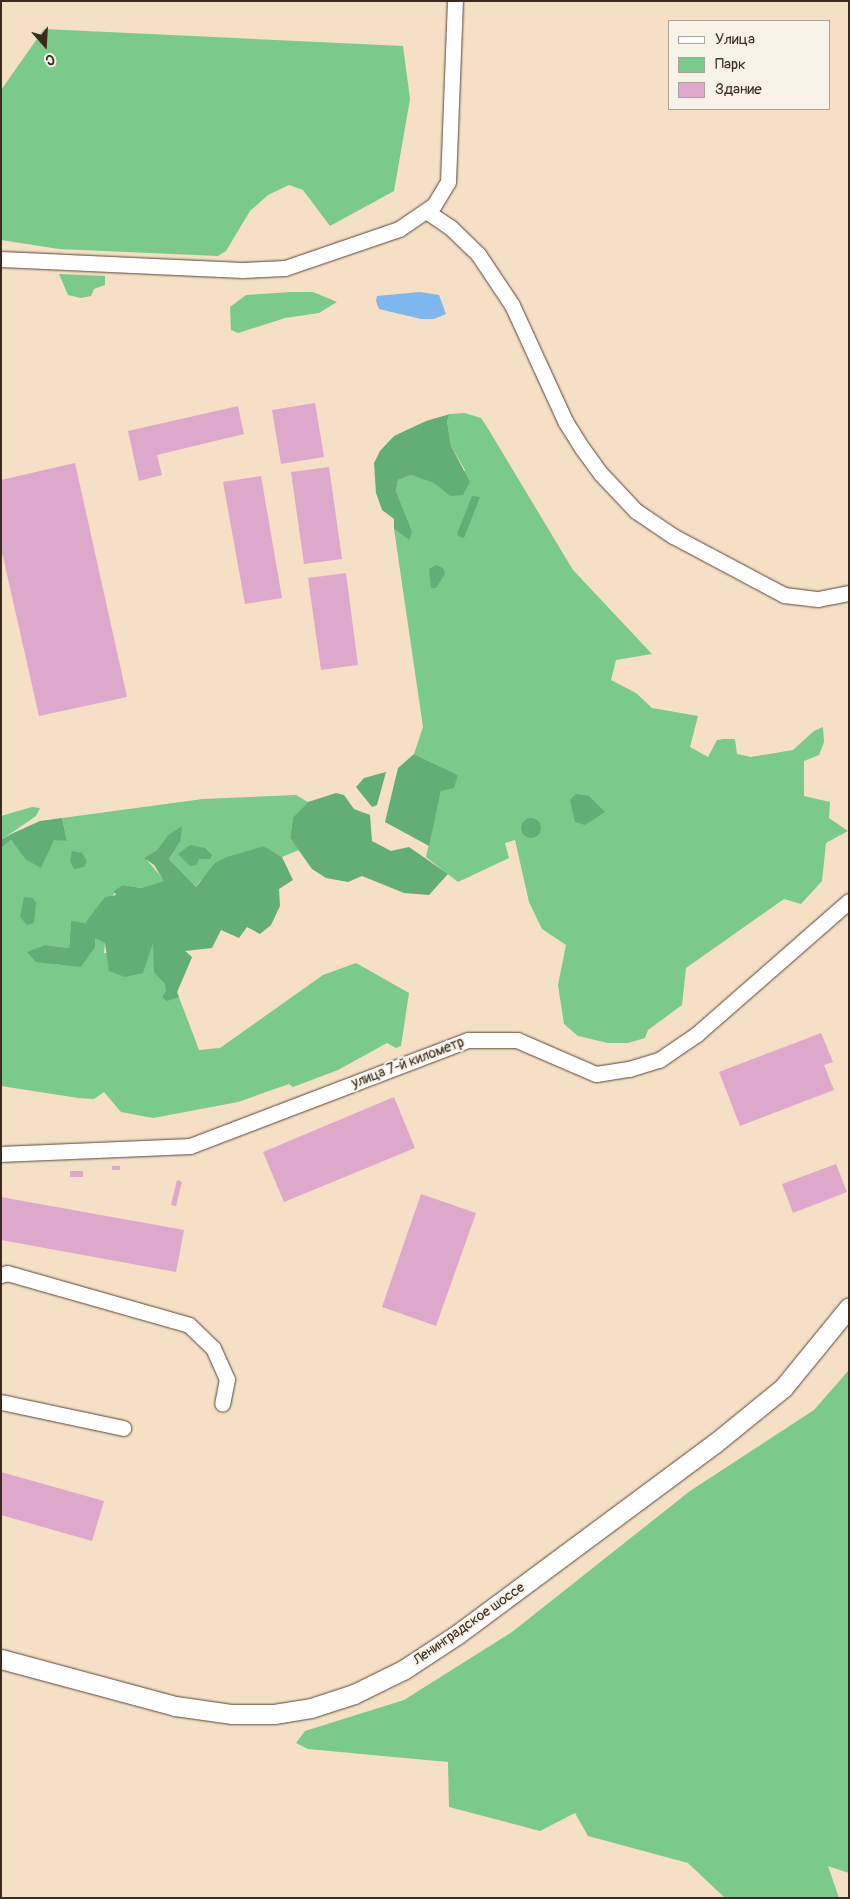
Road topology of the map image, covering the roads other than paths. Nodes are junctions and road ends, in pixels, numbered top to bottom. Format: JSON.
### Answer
{"nodes":[{"id":1,"x":455,"y":1,"type":"edge"},
{"id":2,"x":426,"y":211,"type":"junction"},
{"id":3,"x":1,"y":259,"type":"edge"},
{"id":4,"x":849,"y":593,"type":"edge"},
{"id":5,"x":849,"y":901,"type":"edge"},
{"id":6,"x":1,"y":1154,"type":"edge"},
{"id":7,"x":1,"y":1275,"type":"edge"},
{"id":8,"x":849,"y":1306,"type":"edge"},
{"id":9,"x":1,"y":1402,"type":"edge"},
{"id":10,"x":222,"y":1404,"type":"dead end"},
{"id":11,"x":123,"y":1428,"type":"dead end"},
{"id":12,"x":1,"y":1659,"type":"edge"}],
"edges":[{"from":1,"to":2,"type":"lane"},
{"from":2,"to":3,"type":"lane"},
{"from":2,"to":4,"type":"lane"},
{"from":5,"to":6,"type":"lane","name":"улица 7-й километр"},
{"from":7,"to":10,"type":"lane"},
{"from":8,"to":12,"type":"main road","name":"Ленинградское шоссе"},
{"from":9,"to":11,"type":"lane"}]}
